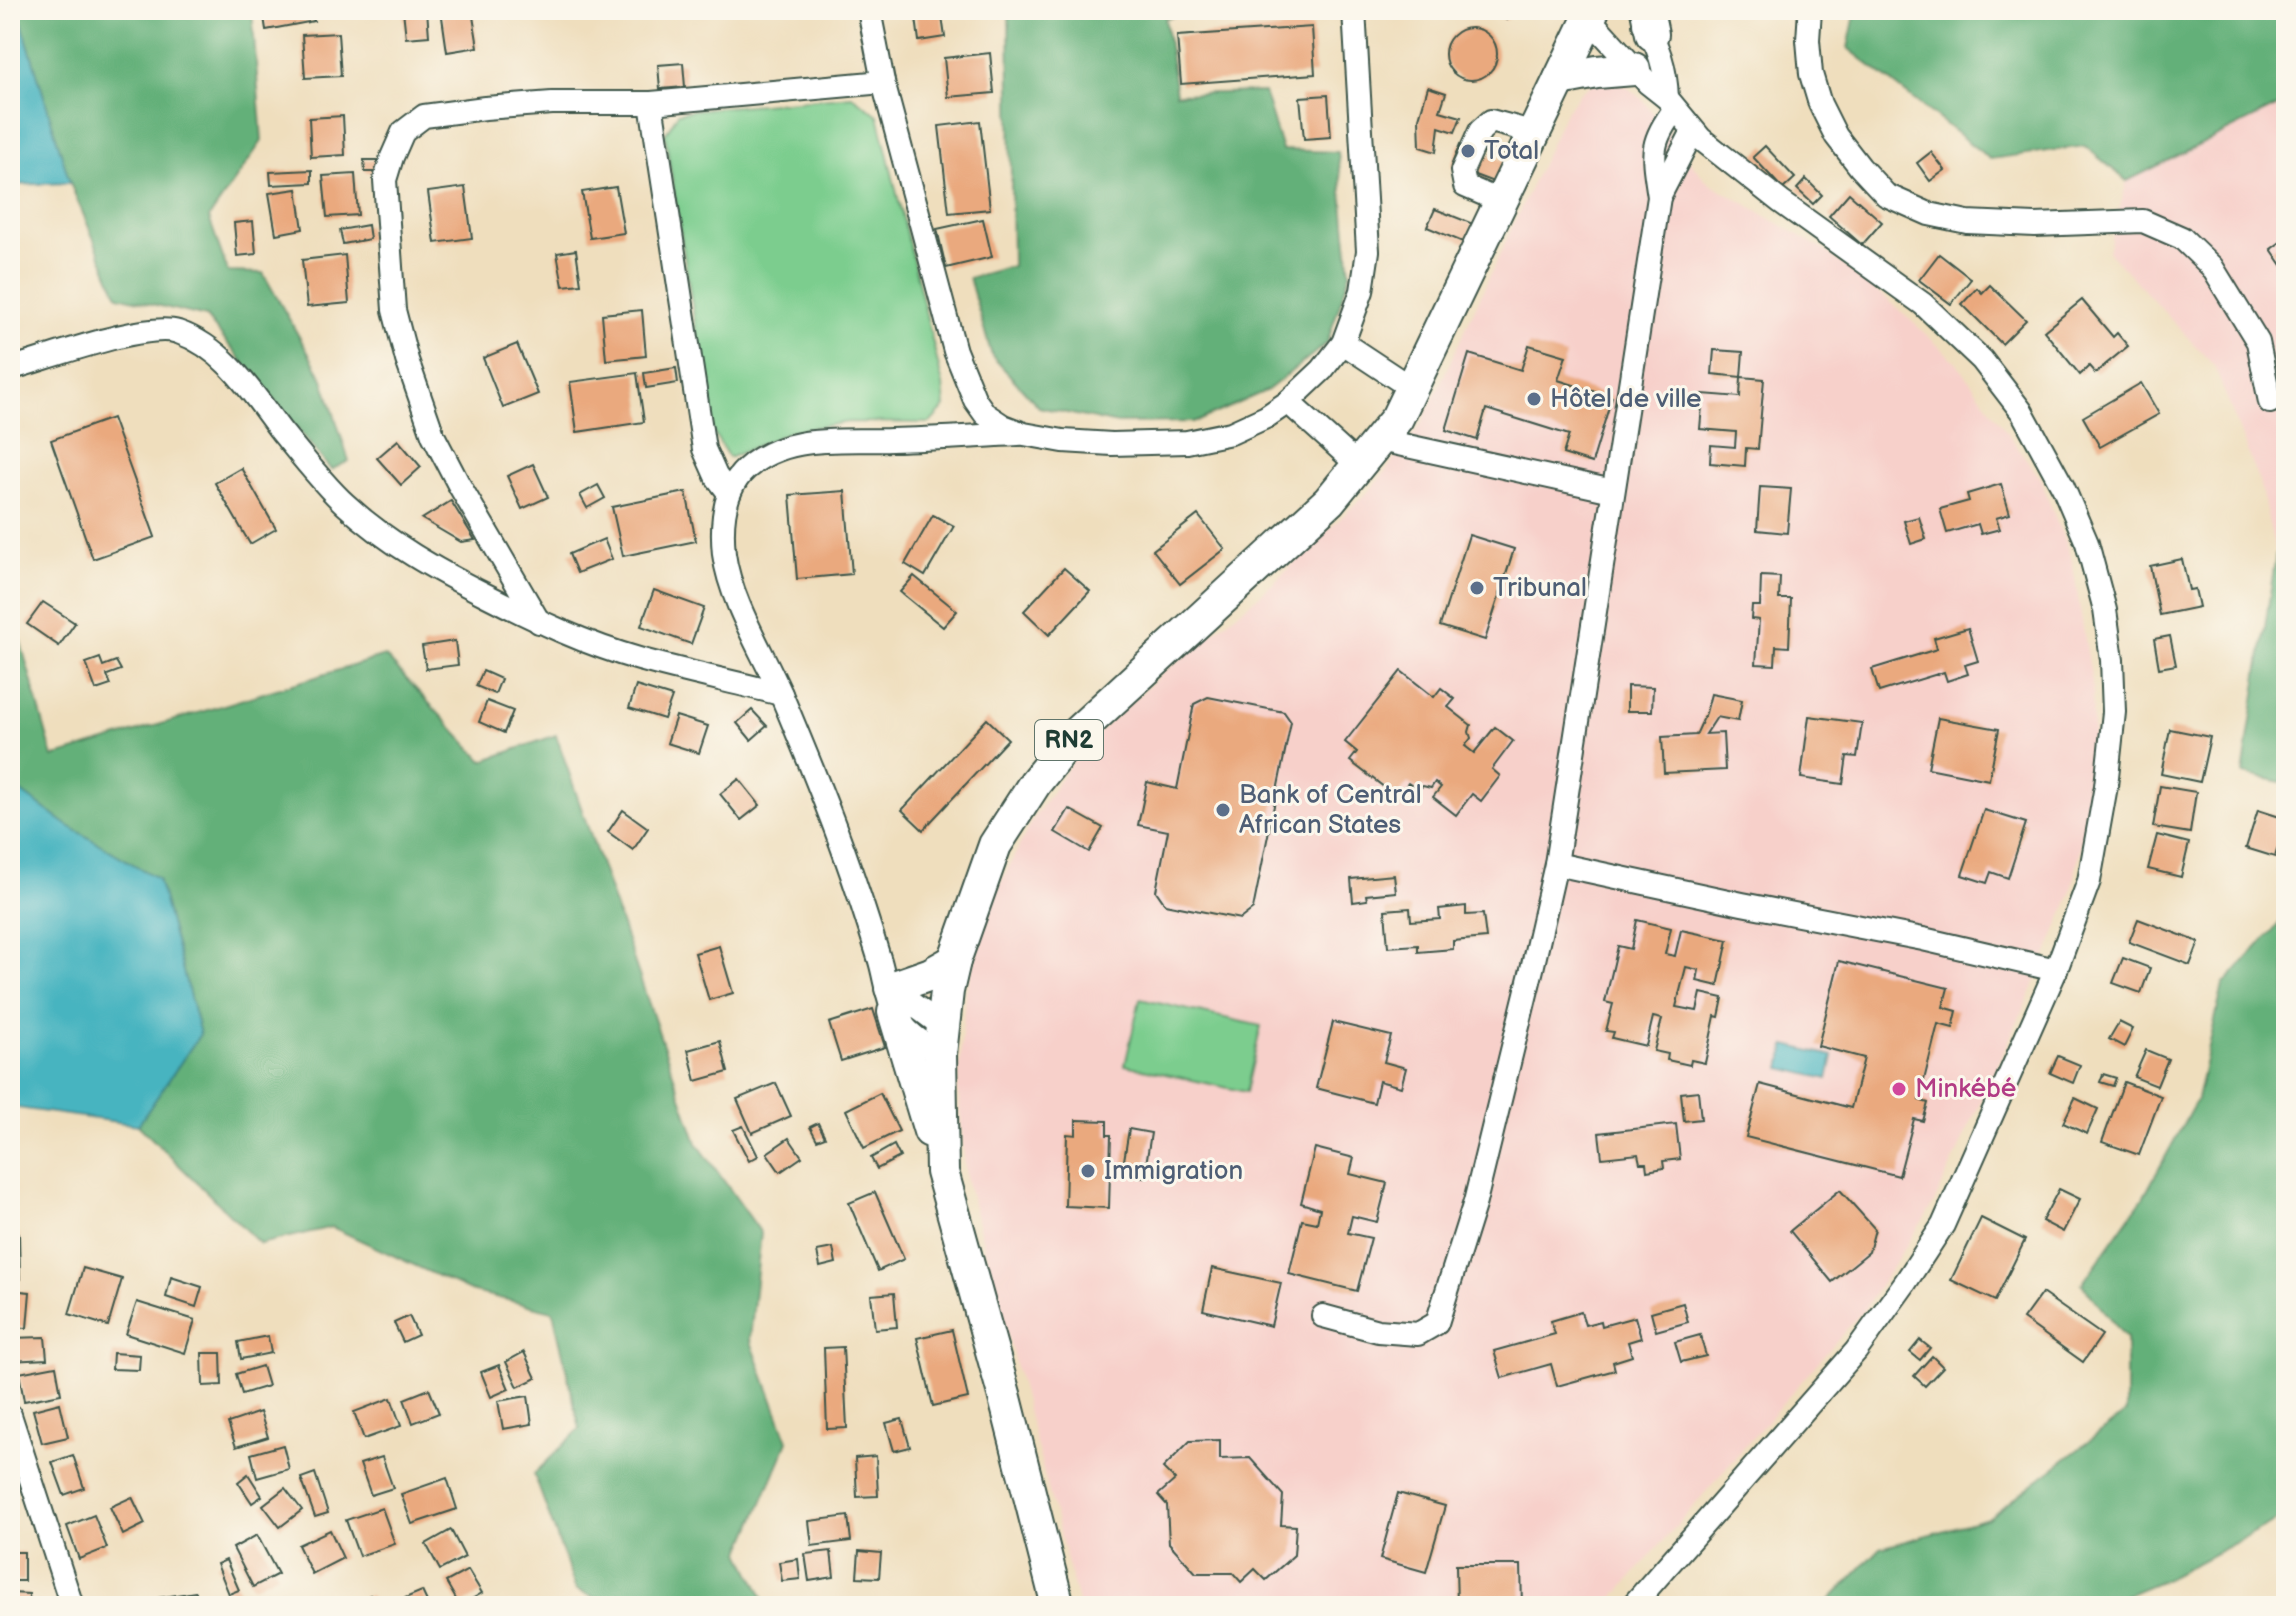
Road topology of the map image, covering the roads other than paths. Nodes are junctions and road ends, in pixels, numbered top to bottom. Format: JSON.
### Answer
{"nodes":[{"id":1,"x":869,"y":10,"type":"edge"},
{"id":2,"x":1354,"y":10,"type":"edge"},
{"id":3,"x":1810,"y":10,"type":"edge"},
{"id":4,"x":1591,"y":14,"type":"edge"},
{"id":5,"x":1645,"y":18,"type":"edge"},
{"id":6,"x":1634,"y":69,"type":"junction"},
{"id":7,"x":1560,"y":79,"type":"junction"},
{"id":8,"x":883,"y":82,"type":"junction"},
{"id":9,"x":651,"y":103,"type":"junction"},
{"id":10,"x":1671,"y":103,"type":"junction"},
{"id":11,"x":1693,"y":131,"type":"junction"},
{"id":12,"x":1535,"y":133,"type":"junction"},
{"id":13,"x":1659,"y":197,"type":"junction"},
{"id":14,"x":1502,"y":202,"type":"junction"},
{"id":15,"x":1343,"y":343,"type":"junction"},
{"id":16,"x":19,"y":366,"type":"dead end"},
{"id":17,"x":1411,"y":388,"type":"junction"},
{"id":18,"x":1288,"y":402,"type":"junction"},
{"id":19,"x":2270,"y":402,"type":"dead end"},
{"id":20,"x":1024,"y":434,"type":"junction"},
{"id":21,"x":1380,"y":440,"type":"junction"},
{"id":22,"x":1358,"y":465,"type":"junction"},
{"id":23,"x":1613,"y":491,"type":"junction"},
{"id":24,"x":729,"y":493,"type":"junction"},
{"id":25,"x":539,"y":622,"type":"junction"},
{"id":26,"x":781,"y":694,"type":"junction"},
{"id":27,"x":1556,"y":864,"type":"junction"},
{"id":28,"x":954,"y":961,"type":"junction"},
{"id":29,"x":2056,"y":970,"type":"junction"},
{"id":30,"x":891,"y":995,"type":"junction"},
{"id":31,"x":941,"y":1040,"type":"junction"},
{"id":32,"x":942,"y":1172,"type":"junction"},
{"id":33,"x":1323,"y":1316,"type":"dead end"},
{"id":34,"x":10,"y":1415,"type":"edge"},
{"id":35,"x":72,"y":1606,"type":"edge"},
{"id":36,"x":1058,"y":1606,"type":"edge"},
{"id":37,"x":1632,"y":1606,"type":"edge"}],
"edges":[{"from":1,"to":8,"type":"street"},
{"from":2,"to":15,"type":"street"},
{"from":3,"to":19,"type":"street"},
{"from":4,"to":6,"type":"street"},
{"from":4,"to":7,"type":"highway","number":"RN2"},
{"from":5,"to":10,"type":"street"},
{"from":6,"to":7,"type":"highway"},
{"from":6,"to":10,"type":"street"},
{"from":7,"to":12,"type":"highway","number":"RN2"},
{"from":8,"to":9,"type":"street"},
{"from":8,"to":20,"type":"street"},
{"from":9,"to":24,"type":"street"},
{"from":9,"to":25,"type":"street"},
{"from":10,"to":11,"type":"street"},
{"from":10,"to":13,"type":"street"},
{"from":11,"to":13,"type":"street"},
{"from":11,"to":29,"type":"street"},
{"from":12,"to":14,"type":"highway","number":"RN2"},
{"from":12,"to":14,"type":"street"},
{"from":13,"to":23,"type":"street"},
{"from":14,"to":17,"type":"highway","number":"RN2"},
{"from":15,"to":17,"type":"street"},
{"from":15,"to":18,"type":"street"},
{"from":16,"to":25,"type":"street"},
{"from":17,"to":21,"type":"highway","number":"RN2"},
{"from":18,"to":20,"type":"street"},
{"from":18,"to":22,"type":"street"},
{"from":20,"to":24,"type":"street"},
{"from":21,"to":22,"type":"highway","number":"RN2"},
{"from":21,"to":23,"type":"street"},
{"from":22,"to":28,"type":"highway","number":"RN2"},
{"from":23,"to":27,"type":"street"},
{"from":24,"to":26,"type":"street"},
{"from":25,"to":26,"type":"street"},
{"from":26,"to":30,"type":"street"},
{"from":27,"to":29,"type":"street"},
{"from":27,"to":33,"type":"street"},
{"from":28,"to":30,"type":"highway"},
{"from":28,"to":31,"type":"highway","number":"RN2"},
{"from":29,"to":37,"type":"street"},
{"from":30,"to":31,"type":"street"},
{"from":30,"to":32,"type":"highway"},
{"from":31,"to":32,"type":"highway","number":"RN2"},
{"from":32,"to":36,"type":"highway","number":"RN2"},
{"from":34,"to":35,"type":"street"}]}
